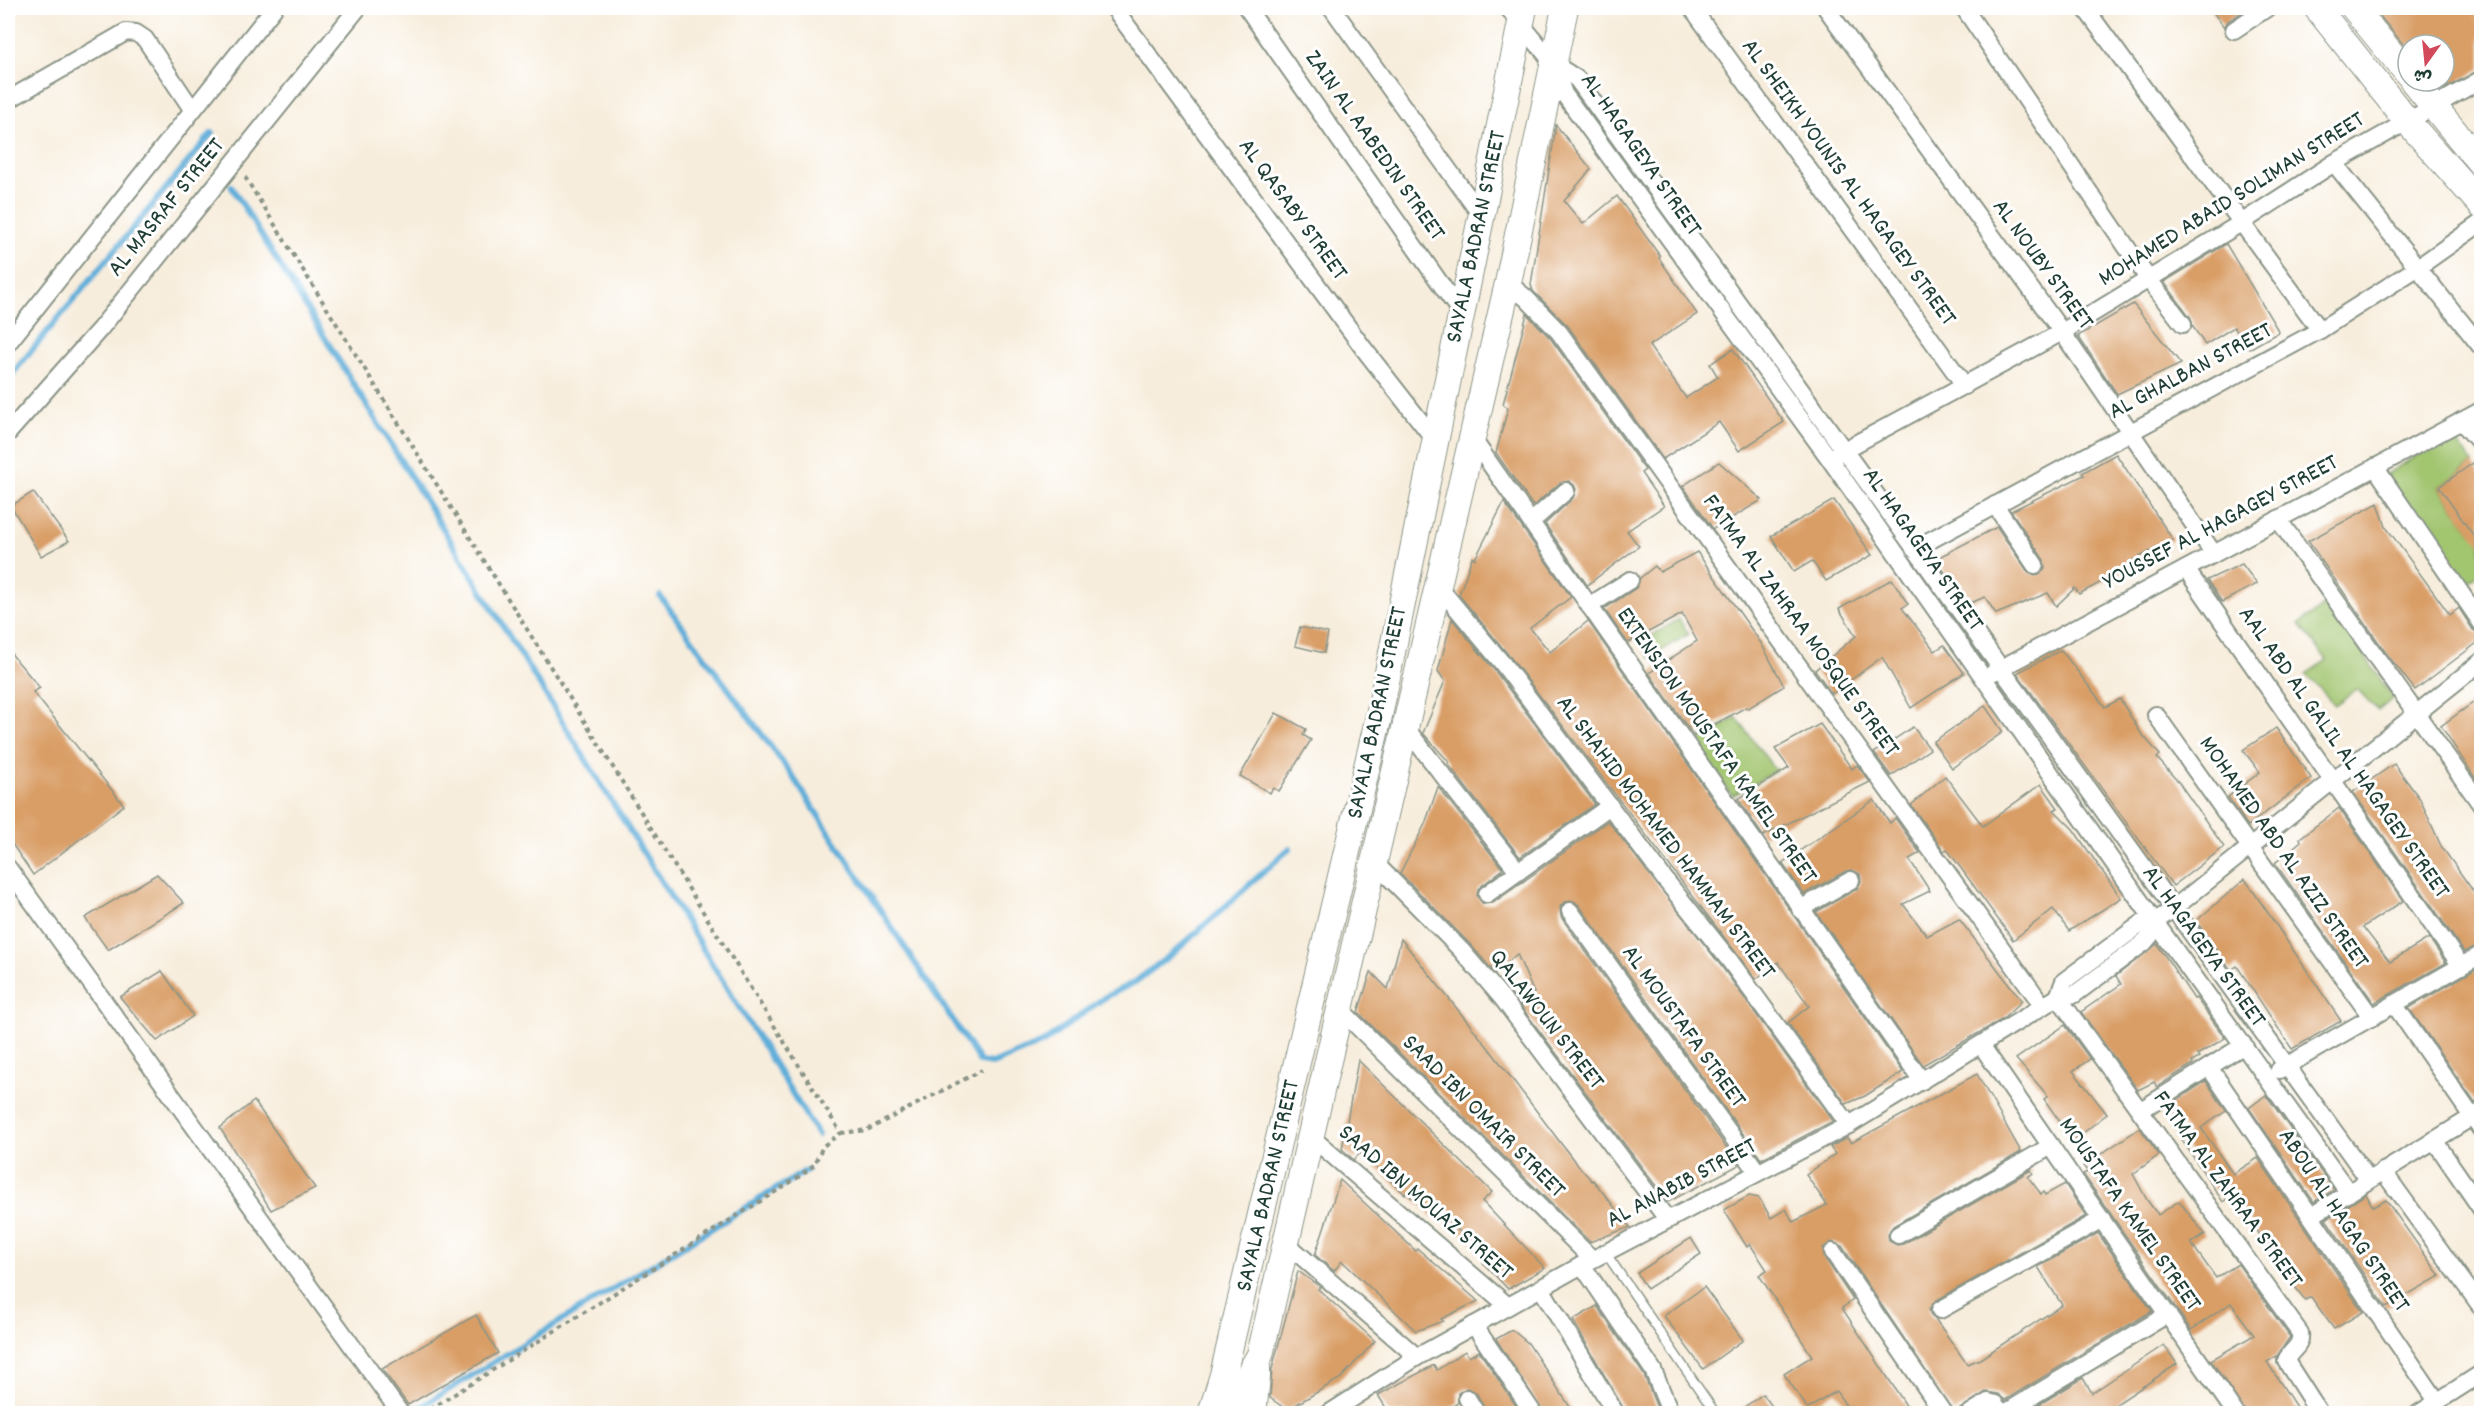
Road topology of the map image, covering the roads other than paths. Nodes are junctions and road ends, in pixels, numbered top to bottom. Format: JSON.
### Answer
{"nodes":[{"id":1,"x":274,"y":8,"type":"edge"},
{"id":2,"x":358,"y":8,"type":"edge"},
{"id":3,"x":1114,"y":8,"type":"edge"},
{"id":4,"x":1247,"y":8,"type":"edge"},
{"id":5,"x":1332,"y":8,"type":"edge"},
{"id":6,"x":1565,"y":8,"type":"edge"},
{"id":7,"x":1692,"y":8,"type":"edge"},
{"id":8,"x":1826,"y":8,"type":"edge"},
{"id":9,"x":1964,"y":8,"type":"edge"},
{"id":10,"x":2086,"y":8,"type":"edge"},
{"id":11,"x":2267,"y":8,"type":"edge"},
{"id":12,"x":2317,"y":8,"type":"edge"},
{"id":13,"x":2354,"y":8,"type":"edge"},
{"id":14,"x":1518,"y":13,"type":"edge"},
{"id":15,"x":2234,"y":30,"type":"dead end"},
{"id":16,"x":2396,"y":59,"type":"edge"},
{"id":17,"x":1554,"y":64,"type":"junction"},
{"id":18,"x":2481,"y":79,"type":"edge"},
{"id":19,"x":2423,"y":93,"type":"edge"},
{"id":20,"x":8,"y":100,"type":"edge"},
{"id":21,"x":2434,"y":106,"type":"junction"},
{"id":22,"x":192,"y":110,"type":"junction"},
{"id":23,"x":2407,"y":121,"type":"junction"},
{"id":24,"x":2334,"y":163,"type":"junction"},
{"id":25,"x":2481,"y":165,"type":"edge"},
{"id":26,"x":2481,"y":206,"type":"edge"},
{"id":27,"x":1481,"y":215,"type":"junction"},
{"id":28,"x":2481,"y":222,"type":"edge"},
{"id":29,"x":2241,"y":223,"type":"junction"},
{"id":30,"x":2417,"y":268,"type":"junction"},
{"id":31,"x":2149,"y":280,"type":"junction"},
{"id":32,"x":1508,"y":283,"type":"junction"},
{"id":33,"x":1461,"y":313,"type":"junction"},
{"id":34,"x":2182,"y":324,"type":"dead end"},
{"id":35,"x":2320,"y":330,"type":"junction"},
{"id":36,"x":2062,"y":332,"type":"junction"},
{"id":37,"x":8,"y":343,"type":"edge"},
{"id":38,"x":2481,"y":348,"type":"edge"},
{"id":39,"x":1965,"y":386,"type":"junction"},
{"id":40,"x":2481,"y":410,"type":"edge"},
{"id":41,"x":2461,"y":421,"type":"junction"},
{"id":42,"x":8,"y":433,"type":"edge"},
{"id":43,"x":2131,"y":433,"type":"junction"},
{"id":44,"x":1472,"y":438,"type":"junction"},
{"id":45,"x":1435,"y":440,"type":"junction"},
{"id":46,"x":2481,"y":445,"type":"edge"},
{"id":47,"x":1836,"y":454,"type":"junction"},
{"id":48,"x":2375,"y":467,"type":"junction"},
{"id":49,"x":1566,"y":491,"type":"dead end"},
{"id":50,"x":1995,"y":505,"type":"junction"},
{"id":51,"x":2278,"y":519,"type":"junction"},
{"id":52,"x":1531,"y":522,"type":"junction"},
{"id":53,"x":1914,"y":549,"type":"junction"},
{"id":54,"x":2214,"y":554,"type":"junction"},
{"id":55,"x":2035,"y":565,"type":"dead end"},
{"id":56,"x":2186,"y":569,"type":"junction"},
{"id":57,"x":1630,"y":580,"type":"dead end"},
{"id":58,"x":1438,"y":586,"type":"junction"},
{"id":59,"x":1589,"y":606,"type":"junction"},
{"id":60,"x":2481,"y":624,"type":"edge"},
{"id":61,"x":2481,"y":662,"type":"edge"},
{"id":62,"x":2002,"y":668,"type":"junction"},
{"id":63,"x":1982,"y":678,"type":"junction"},
{"id":64,"x":2417,"y":713,"type":"junction"},
{"id":65,"x":2156,"y":716,"type":"dead end"},
{"id":66,"x":1405,"y":728,"type":"junction"},
{"id":67,"x":2333,"y":780,"type":"junction"},
{"id":68,"x":1610,"y":806,"type":"junction"},
{"id":69,"x":2481,"y":806,"type":"edge"},
{"id":70,"x":2249,"y":848,"type":"junction"},
{"id":71,"x":1374,"y":862,"type":"junction"},
{"id":72,"x":8,"y":868,"type":"edge"},
{"id":73,"x":1518,"y":871,"type":"junction"},
{"id":74,"x":1851,"y":880,"type":"dead end"},
{"id":75,"x":1487,"y":894,"type":"dead end"},
{"id":76,"x":2174,"y":908,"type":"junction"},
{"id":77,"x":1800,"y":909,"type":"junction"},
{"id":78,"x":1570,"y":911,"type":"dead end"},
{"id":79,"x":2156,"y":922,"type":"junction"},
{"id":80,"x":2481,"y":954,"type":"edge"},
{"id":81,"x":2461,"y":966,"type":"junction"},
{"id":82,"x":2058,"y":997,"type":"junction"},
{"id":83,"x":2394,"y":1004,"type":"junction"},
{"id":84,"x":2043,"y":1006,"type":"junction"},
{"id":85,"x":1340,"y":1009,"type":"junction"},
{"id":86,"x":2372,"y":1018,"type":"junction"},
{"id":87,"x":2244,"y":1045,"type":"junction"},
{"id":88,"x":1981,"y":1046,"type":"junction"},
{"id":89,"x":1328,"y":1063,"type":"junction"},
{"id":90,"x":2287,"y":1065,"type":"junction"},
{"id":91,"x":1297,"y":1066,"type":"junction"},
{"id":92,"x":2209,"y":1067,"type":"junction"},
{"id":93,"x":2267,"y":1077,"type":"junction"},
{"id":94,"x":1922,"y":1081,"type":"junction"},
{"id":95,"x":2141,"y":1110,"type":"junction"},
{"id":96,"x":2477,"y":1114,"type":"edge"},
{"id":97,"x":1849,"y":1125,"type":"junction"},
{"id":98,"x":2481,"y":1131,"type":"edge"},
{"id":99,"x":1310,"y":1136,"type":"junction"},
{"id":100,"x":2434,"y":1140,"type":"junction"},
{"id":101,"x":2051,"y":1146,"type":"junction"},
{"id":102,"x":1757,"y":1172,"type":"junction"},
{"id":103,"x":2376,"y":1176,"type":"junction"},
{"id":104,"x":2349,"y":1193,"type":"junction"},
{"id":105,"x":2481,"y":1210,"type":"edge"},
{"id":106,"x":2311,"y":1216,"type":"junction"},
{"id":107,"x":1667,"y":1219,"type":"junction"},
{"id":108,"x":2102,"y":1219,"type":"junction"},
{"id":109,"x":1898,"y":1235,"type":"dead end"},
{"id":110,"x":1286,"y":1243,"type":"junction"},
{"id":111,"x":1833,"y":1252,"type":"dead end"},
{"id":112,"x":1593,"y":1259,"type":"junction"},
{"id":113,"x":1541,"y":1288,"type":"junction"},
{"id":114,"x":1508,"y":1306,"type":"junction"},
{"id":115,"x":2481,"y":1308,"type":"edge"},
{"id":116,"x":1940,"y":1310,"type":"dead end"},
{"id":117,"x":2168,"y":1314,"type":"junction"},
{"id":118,"x":1474,"y":1325,"type":"junction"},
{"id":119,"x":1260,"y":1355,"type":"junction"},
{"id":120,"x":1417,"y":1358,"type":"junction"},
{"id":121,"x":2481,"y":1373,"type":"edge"},
{"id":122,"x":1467,"y":1398,"type":"dead end"},
{"id":123,"x":2437,"y":1401,"type":"junction"},
{"id":124,"x":396,"y":1407,"type":"edge"},
{"id":125,"x":2017,"y":1410,"type":"edge"},
{"id":126,"x":1211,"y":1413,"type":"edge"},
{"id":127,"x":1232,"y":1413,"type":"edge"},
{"id":128,"x":1256,"y":1413,"type":"edge"},
{"id":129,"x":1328,"y":1413,"type":"edge"},
{"id":130,"x":1477,"y":1413,"type":"edge"},
{"id":131,"x":1534,"y":1413,"type":"edge"},
{"id":132,"x":1616,"y":1413,"type":"edge"},
{"id":133,"x":1671,"y":1413,"type":"edge"},
{"id":134,"x":1716,"y":1413,"type":"edge"},
{"id":135,"x":1944,"y":1413,"type":"edge"},
{"id":136,"x":1969,"y":1413,"type":"edge"},
{"id":137,"x":2236,"y":1413,"type":"edge"},
{"id":138,"x":2320,"y":1413,"type":"edge"},
{"id":139,"x":2418,"y":1413,"type":"edge"}],
"edges":[{"from":1,"to":22,"type":"street","name":"AL MASRAF STREET"},
{"from":2,"to":42,"type":"street","name":"AL MASRAF STREET"},
{"from":3,"to":45,"type":"street","name":"AL QASABY STREET"},
{"from":4,"to":33,"type":"street","name":"ZAIN AL AABEDIN STREET"},
{"from":5,"to":27,"type":"street"},
{"from":6,"to":17,"type":"main road","name":"SAYALA BADRAN STREET"},
{"from":7,"to":39,"type":"street","name":"AL SHEIKH YOUNIS AL HAGAGEY STREET"},
{"from":8,"to":36,"type":"street","name":"AL NOUBY STREET"},
{"from":9,"to":31,"type":"street"},
{"from":10,"to":29,"type":"street"},
{"from":11,"to":15,"type":"street"},
{"from":12,"to":23,"type":"main road"},
{"from":13,"to":16,"type":"main road"},
{"from":14,"to":17,"type":"street"},
{"from":14,"to":27,"type":"main road","name":"SAYALA BADRAN STREET"},
{"from":17,"to":32,"type":"main road","name":"SAYALA BADRAN STREET"},
{"from":17,"to":47,"type":"street","name":"AL HAGAGEYA STREET"},
{"from":18,"to":21,"type":"street","name":"MOHAMED ABAID SOLIMAN STREET"},
{"from":19,"to":21,"type":"main road"},
{"from":20,"to":22,"type":"street"},
{"from":21,"to":23,"type":"street","name":"MOHAMED ABAID SOLIMAN STREET"},
{"from":21,"to":25,"type":"main road"},
{"from":22,"to":37,"type":"street","name":"AL MASRAF STREET"},
{"from":23,"to":24,"type":"street","name":"MOHAMED ABAID SOLIMAN STREET"},
{"from":23,"to":26,"type":"main road"},
{"from":24,"to":29,"type":"street","name":"MOHAMED ABAID SOLIMAN STREET"},
{"from":24,"to":30,"type":"street"},
{"from":27,"to":33,"type":"main road","name":"SAYALA BADRAN STREET"},
{"from":28,"to":30,"type":"street","name":"AL GHALBAN STREET"},
{"from":29,"to":31,"type":"street","name":"MOHAMED ABAID SOLIMAN STREET"},
{"from":29,"to":35,"type":"street"},
{"from":30,"to":35,"type":"street","name":"AL GHALBAN STREET"},
{"from":30,"to":38,"type":"street"},
{"from":31,"to":34,"type":"street"},
{"from":31,"to":36,"type":"street","name":"MOHAMED ABAID SOLIMAN STREET"},
{"from":32,"to":44,"type":"main road","name":"SAYALA BADRAN STREET"},
{"from":32,"to":84,"type":"street","name":"FATMA AL ZAHRAA MOSQUE STREET"},
{"from":33,"to":45,"type":"main road","name":"SAYALA BADRAN STREET"},
{"from":35,"to":43,"type":"street","name":"AL GHALBAN STREET"},
{"from":36,"to":39,"type":"street","name":"MOHAMED ABAID SOLIMAN STREET"},
{"from":36,"to":43,"type":"street","name":"AL NOUBY STREET"},
{"from":39,"to":47,"type":"street","name":"MOHAMED ABAID SOLIMAN STREET"},
{"from":40,"to":41,"type":"street","name":"YOUSSEF AL HAGAGEY STREET"},
{"from":41,"to":46,"type":"street"},
{"from":41,"to":48,"type":"street","name":"YOUSSEF AL HAGAGEY STREET"},
{"from":43,"to":50,"type":"street","name":"AL GHALBAN STREET"},
{"from":43,"to":54,"type":"street","name":"AL NOUBY STREET"},
{"from":44,"to":52,"type":"street","name":"EXTENSION MOUSTAFA KAMEL STREET"},
{"from":44,"to":58,"type":"main road","name":"SAYALA BADRAN STREET"},
{"from":45,"to":91,"type":"main road","name":"SAYALA BADRAN STREET"},
{"from":47,"to":53,"type":"street","name":"AL HAGAGEYA STREET"},
{"from":47,"to":63,"type":"street","name":"AL HAGAGEYA STREET"},
{"from":48,"to":51,"type":"street","name":"YOUSSEF AL HAGAGEY STREET"},
{"from":48,"to":60,"type":"street"},
{"from":49,"to":52,"type":"street"},
{"from":50,"to":53,"type":"street","name":"AL GHALBAN STREET"},
{"from":50,"to":55,"type":"street"},
{"from":51,"to":54,"type":"street","name":"YOUSSEF AL HAGAGEY STREET"},
{"from":51,"to":64,"type":"street"},
{"from":52,"to":59,"type":"street","name":"EXTENSION MOUSTAFA KAMEL STREET"},
{"from":53,"to":62,"type":"street","name":"AL HAGAGEYA STREET"},
{"from":54,"to":56,"type":"street","name":"YOUSSEF AL HAGAGEY STREET"},
{"from":56,"to":62,"type":"street","name":"YOUSSEF AL HAGAGEY STREET"},
{"from":56,"to":67,"type":"street","name":"AAL ABD AL GALIL AL HAGAGEY STREET"},
{"from":57,"to":59,"type":"street"},
{"from":58,"to":66,"type":"main road","name":"SAYALA BADRAN STREET"},
{"from":58,"to":68,"type":"street","name":"AL SHAHID MOHAMED HAMMAM STREET"},
{"from":59,"to":77,"type":"street","name":"EXTENSION MOUSTAFA KAMEL STREET"},
{"from":61,"to":64,"type":"street","name":"AL ANABIB STREET"},
{"from":62,"to":63,"type":"street","name":"YOUSSEF AL HAGAGEY STREET"},
{"from":62,"to":76,"type":"street","name":"AL HAGAGEYA STREET"},
{"from":63,"to":79,"type":"street","name":"AL HAGAGEYA STREET"},
{"from":64,"to":67,"type":"street","name":"AL ANABIB STREET"},
{"from":64,"to":69,"type":"street"},
{"from":65,"to":70,"type":"street","name":"MOHAMED ABD AL AZIZ STREET"},
{"from":66,"to":71,"type":"main road","name":"SAYALA BADRAN STREET"},
{"from":66,"to":73,"type":"street"},
{"from":67,"to":70,"type":"street","name":"AL ANABIB STREET"},
{"from":67,"to":81,"type":"street","name":"AAL ABD AL GALIL AL HAGAGEY STREET"},
{"from":68,"to":73,"type":"street"},
{"from":68,"to":97,"type":"street","name":"AL SHAHID MOHAMED HAMMAM STREET"},
{"from":70,"to":76,"type":"street","name":"AL ANABIB STREET"},
{"from":70,"to":86,"type":"street","name":"MOHAMED ABD AL AZIZ STREET"},
{"from":71,"to":85,"type":"main road","name":"SAYALA BADRAN STREET"},
{"from":71,"to":107,"type":"street","name":"QALAWOUN STREET"},
{"from":72,"to":124,"type":"street"},
{"from":73,"to":75,"type":"street"},
{"from":74,"to":77,"type":"street"},
{"from":76,"to":79,"type":"street","name":"AL ANABIB STREET"},
{"from":76,"to":90,"type":"street","name":"AL HAGAGEYA STREET"},
{"from":77,"to":94,"type":"street","name":"EXTENSION MOUSTAFA KAMEL STREET"},
{"from":78,"to":102,"type":"street","name":"AL MOUSTAFA STREET"},
{"from":79,"to":82,"type":"street","name":"AL ANABIB STREET"},
{"from":79,"to":87,"type":"street","name":"AL HAGAGEYA STREET"},
{"from":80,"to":81,"type":"street"},
{"from":81,"to":83,"type":"street"},
{"from":82,"to":84,"type":"street","name":"AL ANABIB STREET"},
{"from":82,"to":95,"type":"street","name":"FATMA AL ZAHRAA STREET"},
{"from":83,"to":86,"type":"street"},
{"from":83,"to":96,"type":"street"},
{"from":84,"to":88,"type":"street","name":"AL ANABIB STREET"},
{"from":85,"to":89,"type":"main road","name":"SAYALA BADRAN STREET"},
{"from":85,"to":112,"type":"street","name":"SAAD IBN OMAIR STREET"},
{"from":86,"to":90,"type":"street"},
{"from":87,"to":92,"type":"street"},
{"from":87,"to":93,"type":"street","name":"AL HAGAGEYA STREET"},
{"from":88,"to":94,"type":"street","name":"AL ANABIB STREET"},
{"from":88,"to":101,"type":"street","name":"MOUSTAFA KAMEL STREET"},
{"from":89,"to":91,"type":"main road"},
{"from":89,"to":99,"type":"main road","name":"SAYALA BADRAN STREET"},
{"from":90,"to":93,"type":"street"},
{"from":90,"to":103,"type":"street","name":"AL HAGAGEYA STREET"},
{"from":91,"to":126,"type":"main road","name":"SAYALA BADRAN STREET"},
{"from":92,"to":95,"type":"street"},
{"from":92,"to":106,"type":"street","name":"ABOU AL HAGAG STREET"},
{"from":93,"to":104,"type":"street","name":"AL HAGAGEYA STREET"},
{"from":94,"to":97,"type":"street","name":"AL ANABIB STREET"},
{"from":95,"to":138,"type":"street","name":"FATMA AL ZAHRAA STREET"},
{"from":96,"to":98,"type":"street"},
{"from":96,"to":100,"type":"street"},
{"from":97,"to":102,"type":"street","name":"AL ANABIB STREET"},
{"from":99,"to":110,"type":"main road","name":"SAYALA BADRAN STREET"},
{"from":99,"to":114,"type":"street","name":"SAAD IBN MOUAZ STREET"},
{"from":100,"to":103,"type":"street"},
{"from":100,"to":105,"type":"street"},
{"from":101,"to":108,"type":"street","name":"MOUSTAFA KAMEL STREET"},
{"from":101,"to":109,"type":"street"},
{"from":102,"to":107,"type":"street","name":"AL ANABIB STREET"},
{"from":103,"to":104,"type":"street"},
{"from":103,"to":115,"type":"street","name":"AL HAGAGEYA STREET"},
{"from":104,"to":106,"type":"street"},
{"from":106,"to":123,"type":"street","name":"ABOU AL HAGAG STREET"},
{"from":107,"to":112,"type":"street","name":"AL ANABIB STREET"},
{"from":108,"to":116,"type":"street"},
{"from":108,"to":117,"type":"street","name":"MOUSTAFA KAMEL STREET"},
{"from":110,"to":119,"type":"main road","name":"SAYALA BADRAN STREET"},
{"from":110,"to":120,"type":"street"},
{"from":111,"to":135,"type":"street"},
{"from":112,"to":113,"type":"street","name":"AL ANABIB STREET"},
{"from":112,"to":133,"type":"street","name":"SAAD IBN OMAIR STREET"},
{"from":112,"to":134,"type":"lane"},
{"from":113,"to":114,"type":"street","name":"AL ANABIB STREET"},
{"from":113,"to":132,"type":"street"},
{"from":114,"to":118,"type":"street","name":"AL ANABIB STREET"},
{"from":117,"to":125,"type":"street"},
{"from":117,"to":137,"type":"street","name":"MOUSTAFA KAMEL STREET"},
{"from":118,"to":120,"type":"street","name":"AL ANABIB STREET"},
{"from":118,"to":131,"type":"street"},
{"from":119,"to":127,"type":"main road","name":"SAYALA BADRAN STREET"},
{"from":119,"to":128,"type":"street","name":"SAYALA BADRAN STREET"},
{"from":120,"to":129,"type":"street","name":"AL ANABIB STREET"},
{"from":121,"to":123,"type":"street"},
{"from":122,"to":130,"type":"street"},
{"from":123,"to":139,"type":"street"},
{"from":125,"to":136,"type":"street"}]}
